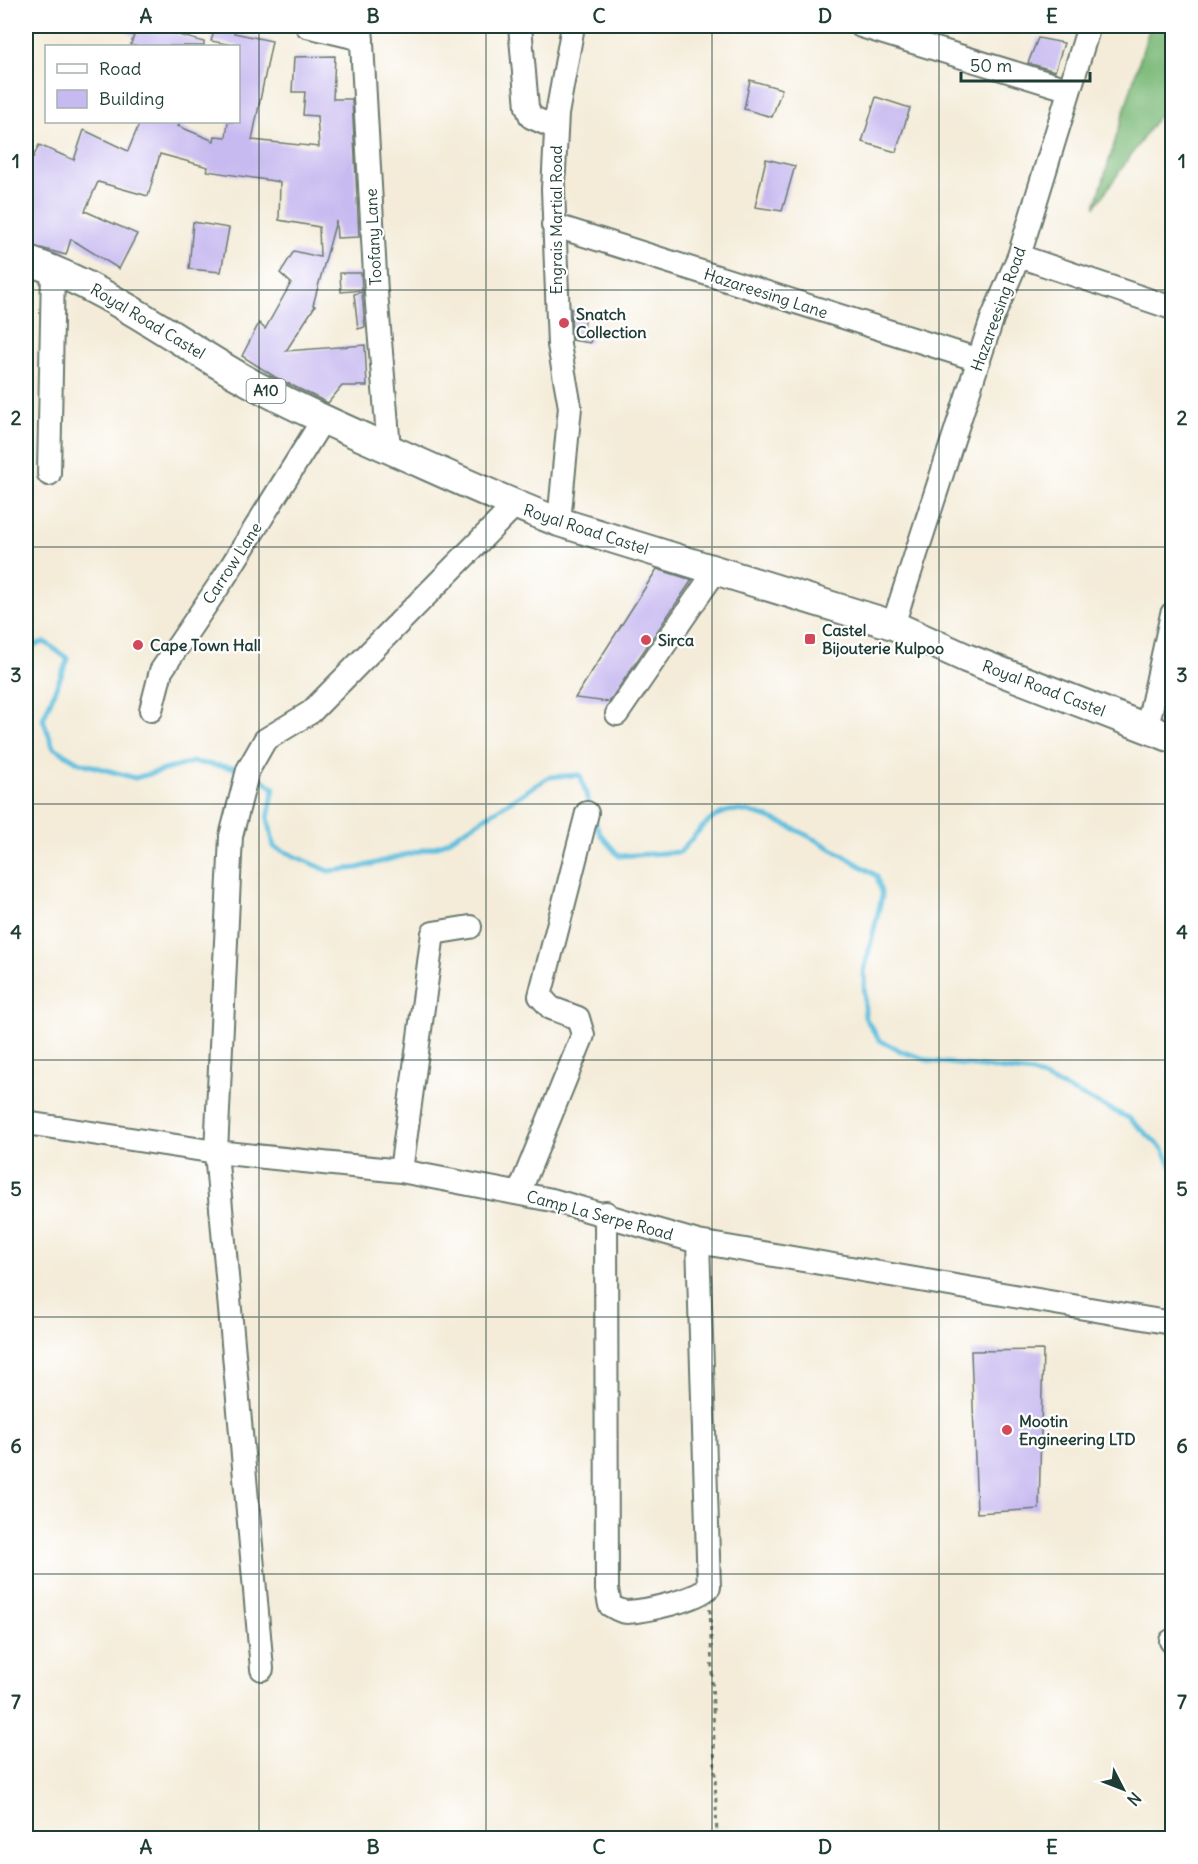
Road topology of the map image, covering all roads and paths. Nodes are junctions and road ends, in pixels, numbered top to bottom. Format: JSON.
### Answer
{"nodes":[{"id":1,"x":307,"y":26,"type":"edge"},
{"id":2,"x":520,"y":26,"type":"edge"},
{"id":3,"x":573,"y":26,"type":"edge"},
{"id":4,"x":1089,"y":26,"type":"edge"},
{"id":5,"x":871,"y":27,"type":"edge"},
{"id":6,"x":361,"y":32,"type":"edge"},
{"id":7,"x":1068,"y":89,"type":"junction"},
{"id":8,"x":556,"y":128,"type":"junction"},
{"id":9,"x":553,"y":225,"type":"junction"},
{"id":10,"x":1019,"y":256,"type":"junction"},
{"id":11,"x":26,"y":260,"type":"edge"},
{"id":12,"x":53,"y":269,"type":"junction"},
{"id":13,"x":1173,"y":308,"type":"edge"},
{"id":14,"x":979,"y":360,"type":"junction"},
{"id":15,"x":322,"y":421,"type":"junction"},
{"id":16,"x":389,"y":449,"type":"junction"},
{"id":17,"x":49,"y":474,"type":"dead end"},
{"id":18,"x":515,"y":505,"type":"junction"},
{"id":19,"x":559,"y":522,"type":"junction"},
{"id":20,"x":716,"y":570,"type":"junction"},
{"id":21,"x":1173,"y":614,"type":"edge"},
{"id":22,"x":893,"y":625,"type":"junction"},
{"id":23,"x":151,"y":710,"type":"dead end"},
{"id":24,"x":617,"y":714,"type":"dead end"},
{"id":25,"x":1160,"y":733,"type":"edge"},
{"id":26,"x":587,"y":813,"type":"dead end"},
{"id":27,"x":470,"y":927,"type":"dead end"},
{"id":28,"x":26,"y":1123,"type":"edge"},
{"id":29,"x":216,"y":1152,"type":"junction"},
{"id":30,"x":401,"y":1171,"type":"junction"},
{"id":31,"x":519,"y":1193,"type":"junction"},
{"id":32,"x":606,"y":1213,"type":"junction"},
{"id":33,"x":698,"y":1242,"type":"junction"},
{"id":34,"x":1173,"y":1323,"type":"edge"},
{"id":35,"x":709,"y":1587,"type":"junction"},
{"id":36,"x":262,"y":1670,"type":"dead end"},
{"id":37,"x":717,"y":1839,"type":"edge"}],
"edges":[{"from":1,"to":6,"type":"street"},
{"from":2,"to":8,"type":"street"},
{"from":3,"to":8,"type":"street","name":"Engrais Martial Road"},
{"from":4,"to":7,"type":"street","name":"Hazareesing Road"},
{"from":5,"to":7,"type":"street"},
{"from":6,"to":16,"type":"street","name":"Toofany Lane"},
{"from":7,"to":10,"type":"street","name":"Hazareesing Road"},
{"from":8,"to":9,"type":"street","name":"Engrais Martial Road"},
{"from":9,"to":14,"type":"street","name":"Hazareesing Lane"},
{"from":9,"to":19,"type":"street","name":"Engrais Martial Road"},
{"from":10,"to":13,"type":"street"},
{"from":10,"to":14,"type":"street","name":"Hazareesing Road"},
{"from":11,"to":12,"type":"main road","name":"Royal Road Castel","number":"A10"},
{"from":12,"to":15,"type":"main road","name":"Royal Road Castel","number":"A10"},
{"from":12,"to":17,"type":"street"},
{"from":14,"to":22,"type":"street","name":"Hazareesing Road"},
{"from":15,"to":16,"type":"main road","name":"Royal Road Castel","number":"A10"},
{"from":15,"to":23,"type":"street","name":"Carrow Lane"},
{"from":16,"to":18,"type":"main road","name":"Royal Road Castel","number":"A10"},
{"from":18,"to":19,"type":"main road","name":"Royal Road Castel","number":"A10"},
{"from":18,"to":29,"type":"street"},
{"from":19,"to":20,"type":"main road","name":"Royal Road Castel","number":"A10"},
{"from":20,"to":22,"type":"main road","name":"Royal Road Castel","number":"A10"},
{"from":20,"to":24,"type":"street"},
{"from":21,"to":25,"type":"street"},
{"from":22,"to":25,"type":"main road","name":"Royal Road Castel","number":"A10"},
{"from":26,"to":31,"type":"street"},
{"from":27,"to":30,"type":"street"},
{"from":28,"to":29,"type":"street","name":"Camp La Serpe Road"},
{"from":29,"to":30,"type":"street","name":"Camp La Serpe Road"},
{"from":29,"to":36,"type":"street"},
{"from":30,"to":31,"type":"street","name":"Camp La Serpe Road"},
{"from":31,"to":32,"type":"street","name":"Camp La Serpe Road"},
{"from":32,"to":33,"type":"street","name":"Camp La Serpe Road"},
{"from":32,"to":35,"type":"street"},
{"from":33,"to":34,"type":"street","name":"Camp La Serpe Road"},
{"from":33,"to":35,"type":"street"},
{"from":35,"to":37,"type":"path"}]}
